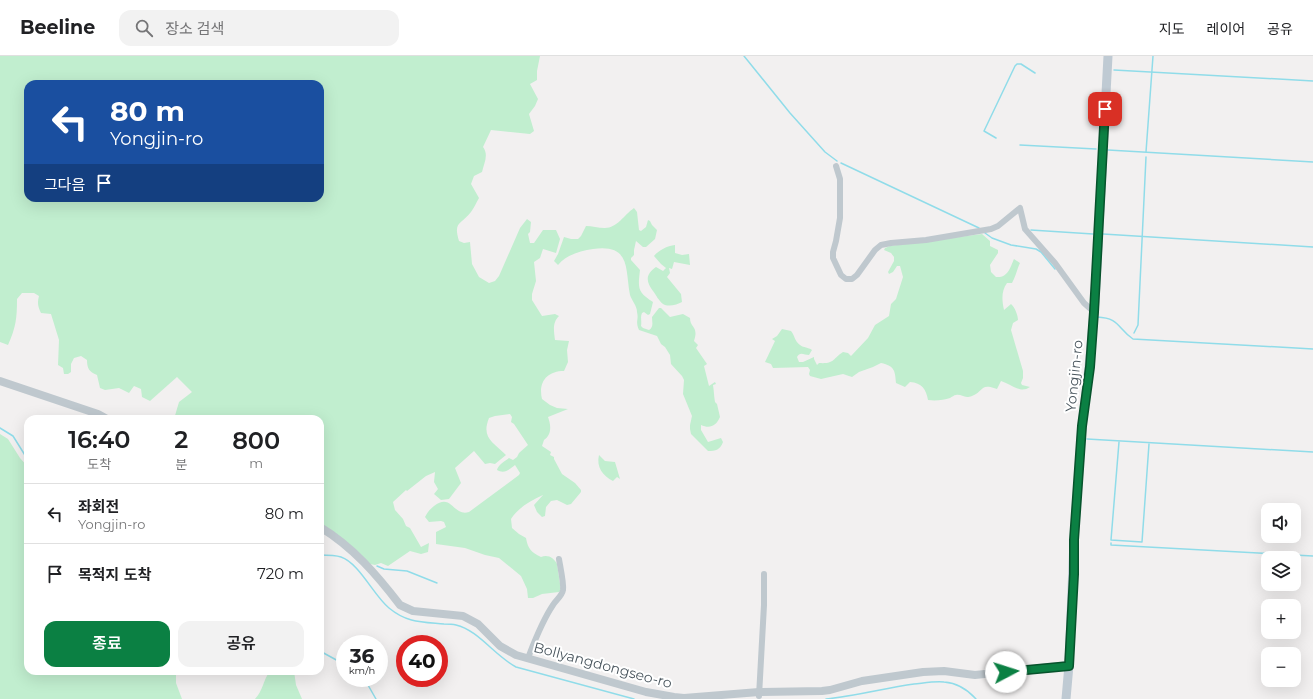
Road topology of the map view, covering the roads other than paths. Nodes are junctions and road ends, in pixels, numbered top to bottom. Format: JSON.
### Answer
{"nodes":[{"id":1,"x":1108,"y":56,"type":"edge"},
{"id":2,"x":836,"y":166,"type":"dead end"},
{"id":3,"x":1094,"y":312,"type":"junction"},
{"id":4,"x":0,"y":381,"type":"edge"},
{"id":5,"x":100,"y":415,"type":"edge"},
{"id":6,"x":324,"y":530,"type":"edge"},
{"id":7,"x":559,"y":559,"type":"dead end"},
{"id":8,"x":764,"y":574,"type":"dead end"},
{"id":9,"x":528,"y":658,"type":"junction"},
{"id":10,"x":1069,"y":666,"type":"junction"},
{"id":11,"x":759,"y":694,"type":"junction"},
{"id":12,"x":1066,"y":699,"type":"edge"}],
"edges":[{"from":1,"to":3,"type":"main road","name":"Yongjin-ro"},
{"from":2,"to":3,"type":"street"},
{"from":3,"to":10,"type":"main road","name":"Yongjin-ro"},
{"from":4,"to":5,"type":"street"},
{"from":6,"to":9,"type":"street","name":"Bollyangdongseo-ro"},
{"from":7,"to":9,"type":"street"},
{"from":8,"to":11,"type":"street"},
{"from":9,"to":11,"type":"street","name":"Bollyangdongseo-ro"},
{"from":10,"to":11,"type":"street","name":"Bollyangdongseo-ro"},
{"from":10,"to":12,"type":"main road","name":"Yongjin-ro"}]}
